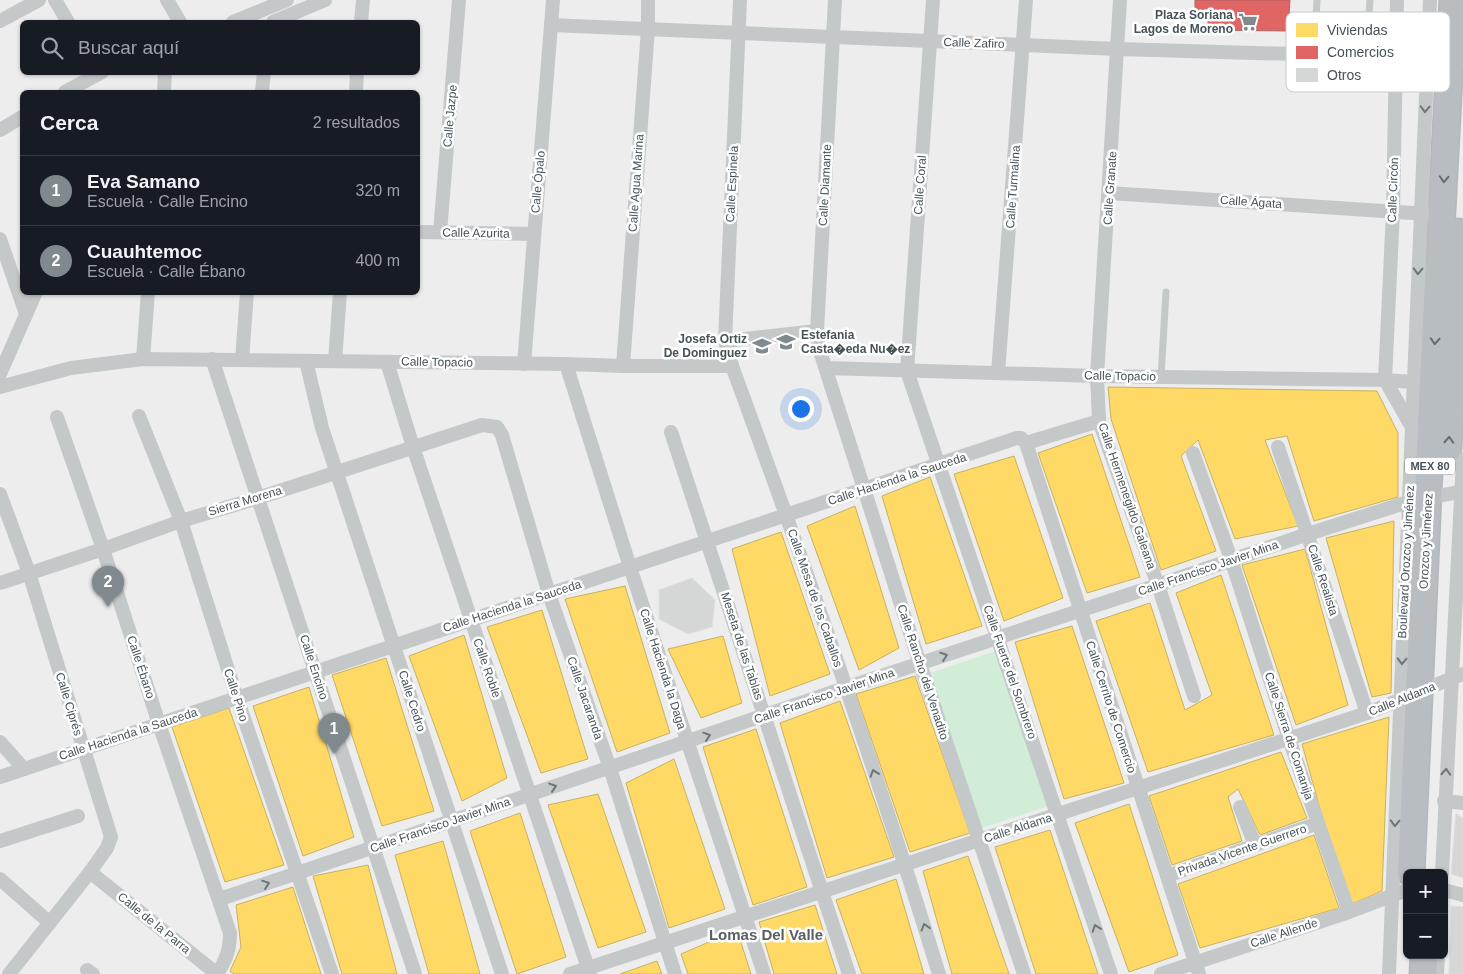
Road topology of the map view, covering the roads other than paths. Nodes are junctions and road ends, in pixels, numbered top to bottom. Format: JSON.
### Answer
{"nodes":[{"id":1,"x":39,"y":0,"type":"edge"},
{"id":2,"x":55,"y":0,"type":"edge"},
{"id":3,"x":167,"y":0,"type":"edge"},
{"id":4,"x":325,"y":0,"type":"edge"},
{"id":5,"x":363,"y":0,"type":"edge"},
{"id":6,"x":459,"y":0,"type":"edge"},
{"id":7,"x":553,"y":0,"type":"edge"},
{"id":8,"x":648,"y":0,"type":"edge"},
{"id":9,"x":740,"y":0,"type":"edge"},
{"id":10,"x":835,"y":0,"type":"edge"},
{"id":11,"x":933,"y":0,"type":"edge"},
{"id":12,"x":1026,"y":0,"type":"edge"},
{"id":13,"x":1120,"y":0,"type":"edge"},
{"id":14,"x":1453,"y":0,"type":"edge"},
{"id":15,"x":282,"y":1,"type":"edge"},
{"id":16,"x":67,"y":20,"type":"edge"},
{"id":17,"x":179,"y":20,"type":"edge"},
{"id":18,"x":238,"y":20,"type":"edge"},
{"id":19,"x":278,"y":20,"type":"edge"},
{"id":20,"x":361,"y":20,"type":"edge"},
{"id":21,"x":0,"y":21,"type":"edge"},
{"id":22,"x":551,"y":25,"type":"junction"},
{"id":23,"x":648,"y":29,"type":"junction"},
{"id":24,"x":1450,"y":30,"type":"edge"},
{"id":25,"x":738,"y":33,"type":"junction"},
{"id":26,"x":833,"y":37,"type":"junction"},
{"id":27,"x":930,"y":41,"type":"junction"},
{"id":28,"x":1024,"y":45,"type":"junction"},
{"id":29,"x":1118,"y":49,"type":"junction"},
{"id":30,"x":1286,"y":53,"type":"edge"},
{"id":31,"x":95,"y":75,"type":"edge"},
{"id":32,"x":166,"y":75,"type":"edge"},
{"id":33,"x":264,"y":75,"type":"edge"},
{"id":34,"x":357,"y":75,"type":"edge"},
{"id":35,"x":74,"y":90,"type":"edge"},
{"id":36,"x":164,"y":90,"type":"edge"},
{"id":37,"x":262,"y":90,"type":"edge"},
{"id":38,"x":356,"y":90,"type":"edge"},
{"id":39,"x":1396,"y":92,"type":"edge"},
{"id":40,"x":1444,"y":92,"type":"edge"},
{"id":41,"x":20,"y":119,"type":"edge"},
{"id":42,"x":0,"y":130,"type":"edge"},
{"id":43,"x":1463,"y":156,"type":"edge"},
{"id":44,"x":1110,"y":193,"type":"junction"},
{"id":45,"x":1393,"y":211,"type":"junction"},
{"id":46,"x":1431,"y":214,"type":"junction"},
{"id":47,"x":420,"y":232,"type":"edge"},
{"id":48,"x":440,"y":232,"type":"junction"},
{"id":49,"x":534,"y":234,"type":"junction"},
{"id":50,"x":0,"y":239,"type":"edge"},
{"id":51,"x":1166,"y":292,"type":"dead end"},
{"id":52,"x":35,"y":295,"type":"edge"},
{"id":53,"x":148,"y":295,"type":"edge"},
{"id":54,"x":247,"y":295,"type":"edge"},
{"id":55,"x":340,"y":295,"type":"edge"},
{"id":56,"x":26,"y":314,"type":"junction"},
{"id":57,"x":817,"y":331,"type":"junction"},
{"id":58,"x":725,"y":341,"type":"junction"},
{"id":59,"x":142,"y":359,"type":"junction"},
{"id":60,"x":212,"y":359,"type":"junction"},
{"id":61,"x":242,"y":360,"type":"junction"},
{"id":62,"x":306,"y":360,"type":"junction"},
{"id":63,"x":335,"y":361,"type":"junction"},
{"id":64,"x":387,"y":362,"type":"junction"},
{"id":65,"x":524,"y":364,"type":"junction"},
{"id":66,"x":566,"y":364,"type":"junction"},
{"id":67,"x":623,"y":366,"type":"junction"},
{"id":68,"x":732,"y":366,"type":"junction"},
{"id":69,"x":826,"y":368,"type":"junction"},
{"id":70,"x":907,"y":371,"type":"junction"},
{"id":71,"x":998,"y":373,"type":"junction"},
{"id":72,"x":0,"y":374,"type":"edge"},
{"id":73,"x":1097,"y":376,"type":"junction"},
{"id":74,"x":1161,"y":377,"type":"junction"},
{"id":75,"x":1386,"y":380,"type":"junction"},
{"id":76,"x":1414,"y":382,"type":"junction"},
{"id":77,"x":0,"y":387,"type":"edge"},
{"id":78,"x":139,"y":416,"type":"dead end"},
{"id":79,"x":57,"y":417,"type":"dead end"},
{"id":80,"x":1099,"y":420,"type":"junction"},
{"id":81,"x":491,"y":426,"type":"joint"},
{"id":82,"x":1413,"y":429,"type":"junction"},
{"id":83,"x":671,"y":432,"type":"dead end"},
{"id":84,"x":1025,"y":442,"type":"junction"},
{"id":85,"x":1278,"y":446,"type":"dead end"},
{"id":86,"x":413,"y":447,"type":"junction"},
{"id":87,"x":1193,"y":453,"type":"dead end"},
{"id":88,"x":1463,"y":459,"type":"edge"},
{"id":89,"x":939,"y":465,"type":"junction"},
{"id":90,"x":337,"y":472,"type":"junction"},
{"id":91,"x":1463,"y":473,"type":"edge"},
{"id":92,"x":865,"y":489,"type":"junction"},
{"id":93,"x":0,"y":494,"type":"edge"},
{"id":94,"x":1442,"y":495,"type":"edge"},
{"id":95,"x":258,"y":498,"type":"junction"},
{"id":96,"x":787,"y":515,"type":"junction"},
{"id":97,"x":181,"y":521,"type":"junction"},
{"id":98,"x":1308,"y":534,"type":"junction"},
{"id":99,"x":708,"y":541,"type":"junction"},
{"id":100,"x":103,"y":549,"type":"junction"},
{"id":101,"x":1231,"y":559,"type":"junction"},
{"id":102,"x":630,"y":568,"type":"junction"},
{"id":103,"x":29,"y":573,"type":"junction"},
{"id":104,"x":0,"y":583,"type":"edge"},
{"id":105,"x":1158,"y":585,"type":"junction"},
{"id":106,"x":549,"y":594,"type":"junction"},
{"id":107,"x":1080,"y":611,"type":"junction"},
{"id":108,"x":471,"y":620,"type":"junction"},
{"id":109,"x":998,"y":638,"type":"junction"},
{"id":110,"x":394,"y":646,"type":"junction"},
{"id":111,"x":920,"y":664,"type":"junction"},
{"id":112,"x":315,"y":672,"type":"junction"},
{"id":113,"x":1434,"y":686,"type":"edge"},
{"id":114,"x":846,"y":688,"type":"junction"},
{"id":115,"x":1194,"y":696,"type":"dead end"},
{"id":116,"x":237,"y":698,"type":"junction"},
{"id":117,"x":1368,"y":713,"type":"junction"},
{"id":118,"x":765,"y":716,"type":"junction"},
{"id":119,"x":160,"y":724,"type":"junction"},
{"id":120,"x":1289,"y":739,"type":"junction"},
{"id":121,"x":0,"y":742,"type":"edge"},
{"id":122,"x":688,"y":742,"type":"junction"},
{"id":123,"x":83,"y":749,"type":"junction"},
{"id":124,"x":610,"y":768,"type":"junction"},
{"id":125,"x":24,"y":769,"type":"junction"},
{"id":126,"x":0,"y":777,"type":"edge"},
{"id":127,"x":1138,"y":788,"type":"junction"},
{"id":128,"x":530,"y":795,"type":"junction"},
{"id":129,"x":1444,"y":801,"type":"junction"},
{"id":130,"x":1463,"y":803,"type":"edge"},
{"id":131,"x":1240,"y":806,"type":"dead end"},
{"id":132,"x":1058,"y":815,"type":"junction"},
{"id":133,"x":78,"y":816,"type":"dead end"},
{"id":134,"x":452,"y":821,"type":"junction"},
{"id":135,"x":1318,"y":823,"type":"junction"},
{"id":136,"x":0,"y":841,"type":"edge"},
{"id":137,"x":979,"y":841,"type":"junction"},
{"id":138,"x":1254,"y":846,"type":"junction"},
{"id":139,"x":373,"y":848,"type":"junction"},
{"id":140,"x":905,"y":863,"type":"junction"},
{"id":141,"x":1411,"y":869,"type":"edge"},
{"id":142,"x":1428,"y":869,"type":"edge"},
{"id":143,"x":1442,"y":869,"type":"edge"},
{"id":144,"x":90,"y":872,"type":"junction"},
{"id":145,"x":298,"y":873,"type":"junction"},
{"id":146,"x":1166,"y":876,"type":"junction"},
{"id":147,"x":0,"y":879,"type":"edge"},
{"id":148,"x":1403,"y":891,"type":"edge"},
{"id":149,"x":1448,"y":891,"type":"edge"},
{"id":150,"x":822,"y":892,"type":"junction"},
{"id":151,"x":1393,"y":895,"type":"junction"},
{"id":152,"x":1463,"y":895,"type":"edge"},
{"id":153,"x":220,"y":899,"type":"junction"},
{"id":154,"x":1349,"y":912,"type":"junction"},
{"id":155,"x":746,"y":917,"type":"junction"},
{"id":156,"x":50,"y":923,"type":"junction"},
{"id":157,"x":665,"y":943,"type":"junction"},
{"id":158,"x":1408,"y":959,"type":"edge"},
{"id":159,"x":1424,"y":959,"type":"edge"},
{"id":160,"x":1438,"y":959,"type":"edge"},
{"id":161,"x":1197,"y":968,"type":"edge"},
{"id":162,"x":590,"y":971,"type":"edge"},
{"id":163,"x":9,"y":974,"type":"edge"},
{"id":164,"x":217,"y":974,"type":"edge"},
{"id":165,"x":332,"y":974,"type":"edge"},
{"id":166,"x":415,"y":974,"type":"edge"},
{"id":167,"x":502,"y":974,"type":"edge"},
{"id":168,"x":570,"y":974,"type":"edge"},
{"id":169,"x":675,"y":974,"type":"edge"},
{"id":170,"x":764,"y":974,"type":"edge"},
{"id":171,"x":849,"y":974,"type":"edge"},
{"id":172,"x":939,"y":974,"type":"edge"},
{"id":173,"x":1024,"y":974,"type":"edge"},
{"id":174,"x":1111,"y":974,"type":"edge"},
{"id":175,"x":1161,"y":974,"type":"edge"},
{"id":176,"x":1389,"y":974,"type":"edge"},
{"id":177,"x":1407,"y":974,"type":"edge"},
{"id":178,"x":1423,"y":974,"type":"edge"},
{"id":179,"x":1438,"y":974,"type":"edge"}],
"edges":[{"from":1,"to":21,"type":"street"},
{"from":2,"to":16,"type":"street"},
{"from":3,"to":17,"type":"street"},
{"from":4,"to":19,"type":"street"},
{"from":5,"to":20,"type":"street"},
{"from":6,"to":48,"type":"street","name":"Calle Jazpe"},
{"from":7,"to":22,"type":"street","name":"Calle Ópalo"},
{"from":8,"to":23,"type":"street","name":"Calle Agua Marina"},
{"from":9,"to":25,"type":"street","name":"Calle Espinela"},
{"from":10,"to":26,"type":"street","name":"Calle Diamante"},
{"from":11,"to":27,"type":"street","name":"Calle Coral"},
{"from":12,"to":28,"type":"street","name":"Calle Turmalina"},
{"from":13,"to":29,"type":"street","name":"Calle Granate"},
{"from":14,"to":24,"type":"highway","number":"MEX 80"},
{"from":15,"to":18,"type":"street"},
{"from":22,"to":23,"type":"street","name":"Calle Zafiro"},
{"from":22,"to":49,"type":"street","name":"Calle Ópalo"},
{"from":23,"to":25,"type":"street","name":"Calle Zafiro"},
{"from":23,"to":67,"type":"street","name":"Calle Agua Marina"},
{"from":25,"to":26,"type":"street","name":"Calle Zafiro"},
{"from":25,"to":58,"type":"street","name":"Calle Espinela"},
{"from":26,"to":27,"type":"street","name":"Calle Zafiro"},
{"from":26,"to":57,"type":"street","name":"Calle Diamante"},
{"from":27,"to":28,"type":"street","name":"Calle Zafiro"},
{"from":27,"to":70,"type":"street","name":"Calle Coral"},
{"from":28,"to":29,"type":"street","name":"Calle Zafiro"},
{"from":28,"to":71,"type":"street","name":"Calle Turmalina"},
{"from":29,"to":30,"type":"street","name":"Calle Zafiro"},
{"from":29,"to":44,"type":"street","name":"Calle Granate"},
{"from":31,"to":35,"type":"street"},
{"from":32,"to":36,"type":"street"},
{"from":33,"to":37,"type":"street"},
{"from":34,"to":38,"type":"street"},
{"from":39,"to":45,"type":"street","name":"Calle Circón"},
{"from":40,"to":46,"type":"highway","name":"Orozco y Jiménez","number":"MEX 80","one_way":true},
{"from":41,"to":42,"type":"street"},
{"from":94,"to":43,"type":"highway","name":"Orozco y Jiménez","number":"MEX 80","one_way":true},
{"from":44,"to":45,"type":"street","name":"Calle Ágata"},
{"from":44,"to":73,"type":"street","name":"Calle Granate"},
{"from":45,"to":46,"type":"street","name":"Calle Ágata"},
{"from":45,"to":75,"type":"street","name":"Calle Circón"},
{"from":46,"to":76,"type":"street","name":"Boulevard Orozco y Jiménez","number":"MEX 80","one_way":true},
{"from":46,"to":94,"type":"highway","name":"Orozco y Jiménez","number":"MEX 80","one_way":true},
{"from":47,"to":48,"type":"street","name":"Calle Azurita"},
{"from":48,"to":49,"type":"street","name":"Calle Azurita"},
{"from":49,"to":65,"type":"street","name":"Calle Ópalo"},
{"from":50,"to":56,"type":"street"},
{"from":51,"to":74,"type":"lane"},
{"from":52,"to":56,"type":"street"},
{"from":53,"to":59,"type":"street"},
{"from":54,"to":61,"type":"street"},
{"from":55,"to":63,"type":"street"},
{"from":56,"to":72,"type":"street"},
{"from":57,"to":58,"type":"street"},
{"from":57,"to":69,"type":"street","name":"Calle Diamante"},
{"from":58,"to":68,"type":"street","name":"Calle Espinela"},
{"from":59,"to":60,"type":"street","name":"Calle Topacio"},
{"from":59,"to":77,"type":"street","name":"Calle Topacio"},
{"from":60,"to":61,"type":"street","name":"Calle Topacio"},
{"from":60,"to":95,"type":"street","name":"Calle Encino"},
{"from":61,"to":62,"type":"street","name":"Calle Topacio"},
{"from":62,"to":63,"type":"street","name":"Calle Topacio"},
{"from":62,"to":90,"type":"street","name":"Calle Cedro"},
{"from":63,"to":64,"type":"street","name":"Calle Topacio"},
{"from":64,"to":65,"type":"street","name":"Calle Topacio"},
{"from":64,"to":86,"type":"street","name":"Calle Roble"},
{"from":65,"to":66,"type":"street","name":"Calle Topacio"},
{"from":66,"to":67,"type":"street","name":"Calle Topacio"},
{"from":66,"to":102,"type":"street","name":"Calle Hacienda la Daga"},
{"from":67,"to":68,"type":"street","name":"Calle Topacio"},
{"from":68,"to":96,"type":"street","name":"Calle Mesa de los Caballos"},
{"from":69,"to":70,"type":"street","name":"Calle Topacio"},
{"from":69,"to":92,"type":"street","name":"Calle Rancho del Venadito"},
{"from":70,"to":71,"type":"street","name":"Calle Topacio"},
{"from":70,"to":89,"type":"street","name":"Calle Fuerte del Sombrero"},
{"from":71,"to":73,"type":"street","name":"Calle Topacio"},
{"from":73,"to":74,"type":"street","name":"Calle Topacio"},
{"from":73,"to":80,"type":"street","name":"Calle Hermenegildo Galeana"},
{"from":74,"to":75,"type":"street","name":"Calle Topacio"},
{"from":75,"to":76,"type":"street","name":"Calle Topacio"},
{"from":75,"to":82,"type":"street"},
{"from":76,"to":82,"type":"street","name":"Boulevard Orozco y Jiménez","number":"MEX 80"},
{"from":78,"to":97,"type":"street","name":"Calle Pino"},
{"from":79,"to":100,"type":"street","name":"Calle Ébano"},
{"from":80,"to":84,"type":"street","name":"Calle Hacienda la Sauceda"},
{"from":80,"to":105,"type":"street","name":"Calle Hermenegildo Galeana"},
{"from":81,"to":86,"type":"street","name":"Sierra Morena"},
{"from":81,"to":106,"type":"street","name":"Calle Jacaranda"},
{"from":82,"to":94,"type":"street","name":"Boulevard Orozco y Jiménez","number":"MEX 80"},
{"from":83,"to":99,"type":"street","name":"Meseta de las Tablas"},
{"from":84,"to":89,"type":"street","name":"Calle Hacienda la Sauceda"},
{"from":84,"to":107,"type":"street","name":"Calle Cerrito de Comercio"},
{"from":85,"to":98,"type":"street","name":"Calle Realista"},
{"from":86,"to":90,"type":"street","name":"Sierra Morena"},
{"from":86,"to":108,"type":"street","name":"Calle Roble"},
{"from":87,"to":101,"type":"street","name":"Calle Sierra de Comanija"},
{"from":88,"to":91,"type":"street","name":"Orozco y Jiménez"},
{"from":89,"to":92,"type":"street","name":"Calle Hacienda la Sauceda"},
{"from":89,"to":109,"type":"street","name":"Calle Fuerte del Sombrero"},
{"from":90,"to":95,"type":"street","name":"Sierra Morena"},
{"from":90,"to":110,"type":"street","name":"Calle Cedro"},
{"from":91,"to":94,"type":"street","name":"Orozco y Jiménez"},
{"from":92,"to":96,"type":"street","name":"Calle Hacienda la Sauceda"},
{"from":92,"to":111,"type":"street","name":"Calle Rancho del Venadito"},
{"from":93,"to":103,"type":"street","name":"Calle Ciprés"},
{"from":94,"to":98,"type":"street","name":"Calle Francisco Javier Mina"},
{"from":94,"to":113,"type":"highway","name":"Orozco y Jiménez","number":"MEX 80"},
{"from":94,"to":113,"type":"street","name":"Boulevard Orozco y Jiménez","number":"MEX 80","one_way":true},
{"from":95,"to":97,"type":"street","name":"Sierra Morena"},
{"from":95,"to":112,"type":"street","name":"Calle Encino"},
{"from":96,"to":99,"type":"street","name":"Calle Hacienda la Sauceda"},
{"from":96,"to":114,"type":"street","name":"Calle Mesa de los Caballos"},
{"from":97,"to":100,"type":"street","name":"Sierra Morena"},
{"from":97,"to":116,"type":"street","name":"Calle Pino"},
{"from":98,"to":101,"type":"street","name":"Calle Francisco Javier Mina"},
{"from":98,"to":117,"type":"street","name":"Calle Realista"},
{"from":99,"to":102,"type":"street","name":"Calle Hacienda la Sauceda"},
{"from":99,"to":118,"type":"street","name":"Meseta de las Tablas"},
{"from":100,"to":103,"type":"street","name":"Sierra Morena"},
{"from":100,"to":119,"type":"street","name":"Calle Ébano"},
{"from":101,"to":105,"type":"street","name":"Calle Francisco Javier Mina"},
{"from":101,"to":120,"type":"street","name":"Calle Sierra de Comanija"},
{"from":102,"to":106,"type":"street","name":"Calle Hacienda la Sauceda"},
{"from":102,"to":122,"type":"street","name":"Calle Hacienda la Daga"},
{"from":103,"to":104,"type":"street","name":"Sierra Morena"},
{"from":103,"to":123,"type":"street","name":"Calle Ciprés"},
{"from":105,"to":107,"type":"street","name":"Calle Francisco Javier Mina"},
{"from":105,"to":115,"type":"street","name":"Calle Hermenegildo Galeana"},
{"from":106,"to":108,"type":"street","name":"Calle Hacienda la Sauceda"},
{"from":106,"to":124,"type":"street","name":"Calle Jacaranda"},
{"from":107,"to":109,"type":"street","name":"Calle Francisco Javier Mina"},
{"from":107,"to":127,"type":"street","name":"Calle Cerrito de Comercio"},
{"from":108,"to":110,"type":"street","name":"Calle Hacienda la Sauceda"},
{"from":108,"to":128,"type":"street","name":"Calle Roble"},
{"from":111,"to":109,"type":"street","name":"Calle Francisco Javier Mina","one_way":true},
{"from":109,"to":132,"type":"street","name":"Calle Fuerte del Sombrero"},
{"from":110,"to":112,"type":"street","name":"Calle Hacienda la Sauceda"},
{"from":110,"to":134,"type":"street","name":"Calle Cedro"},
{"from":111,"to":114,"type":"street","name":"Calle Francisco Javier Mina"},
{"from":111,"to":137,"type":"street","name":"Calle Rancho del Venadito"},
{"from":112,"to":116,"type":"street","name":"Calle Hacienda la Sauceda"},
{"from":112,"to":139,"type":"street","name":"Calle Encino"},
{"from":113,"to":117,"type":"street","name":"Calle Aldama"},
{"from":129,"to":113,"type":"street","name":"Orozco y Jiménez","one_way":true},
{"from":113,"to":141,"type":"highway","name":"Orozco y Jiménez","number":"MEX 80"},
{"from":113,"to":142,"type":"highway","name":"Orozco y Jiménez","number":"MEX 80"},
{"from":113,"to":151,"type":"street","name":"Boulevard Orozco y Jiménez","number":"MEX 80","one_way":true},
{"from":114,"to":118,"type":"street","name":"Calle Francisco Javier Mina"},
{"from":140,"to":114,"type":"street","name":"Calle Mesa de los Caballos","one_way":true},
{"from":116,"to":119,"type":"street","name":"Calle Hacienda la Sauceda"},
{"from":116,"to":145,"type":"street","name":"Calle Pino"},
{"from":117,"to":120,"type":"street","name":"Calle Aldama"},
{"from":122,"to":118,"type":"street","name":"Calle Francisco Javier Mina","one_way":true},
{"from":118,"to":150,"type":"street","name":"Meseta de las Tablas"},
{"from":119,"to":123,"type":"street","name":"Calle Hacienda la Sauceda"},
{"from":119,"to":153,"type":"street","name":"Calle Ébano"},
{"from":120,"to":127,"type":"street","name":"Calle Aldama"},
{"from":120,"to":135,"type":"street","name":"Calle Sierra de Comanija"},
{"from":121,"to":125,"type":"street"},
{"from":122,"to":124,"type":"street","name":"Calle Francisco Javier Mina"},
{"from":122,"to":155,"type":"street","name":"Calle Hacienda la Daga"},
{"from":123,"to":125,"type":"street","name":"Calle Hacienda la Sauceda"},
{"from":123,"to":144,"type":"street","name":"Calle Ciprés"},
{"from":128,"to":124,"type":"street","name":"Calle Francisco Javier Mina","one_way":true},
{"from":124,"to":157,"type":"street","name":"Calle Jacaranda"},
{"from":125,"to":126,"type":"street","name":"Calle Hacienda la Sauceda"},
{"from":127,"to":132,"type":"street","name":"Calle Aldama"},
{"from":127,"to":146,"type":"street","name":"Calle Cerrito de Comercio"},
{"from":128,"to":134,"type":"street","name":"Calle Francisco Javier Mina"},
{"from":128,"to":162,"type":"street","name":"Calle Roble"},
{"from":129,"to":130,"type":"street"},
{"from":129,"to":143,"type":"street","name":"Orozco y Jiménez"},
{"from":131,"to":138,"type":"street"},
{"from":132,"to":137,"type":"street","name":"Calle Aldama"},
{"from":174,"to":132,"type":"street","name":"Calle Fuerte del Sombrero","one_way":true},
{"from":133,"to":136,"type":"street"},
{"from":134,"to":139,"type":"street","name":"Calle Francisco Javier Mina"},
{"from":134,"to":167,"type":"street","name":"Calle Cedro"},
{"from":135,"to":138,"type":"street","name":"Privada Vicente Guerrero"},
{"from":135,"to":154,"type":"street","name":"Calle Sierra de Comanija"},
{"from":137,"to":140,"type":"street","name":"Calle Aldama"},
{"from":137,"to":173,"type":"street","name":"Calle Rancho del Venadito"},
{"from":138,"to":146,"type":"street","name":"Privada Vicente Guerrero"},
{"from":139,"to":145,"type":"street","name":"Calle Francisco Javier Mina"},
{"from":139,"to":166,"type":"street","name":"Calle Encino"},
{"from":140,"to":150,"type":"street","name":"Calle Aldama"},
{"from":172,"to":140,"type":"street","name":"Calle Mesa de los Caballos","one_way":true},
{"from":144,"to":156,"type":"street","name":"Calle Ciprés"},
{"from":144,"to":164,"type":"street","name":"Calle de la Parra"},
{"from":153,"to":145,"type":"street","name":"Calle Francisco Javier Mina","one_way":true},
{"from":145,"to":165,"type":"street","name":"Calle Pino"},
{"from":146,"to":161,"type":"street","name":"Calle Cerrito de Comercio"},
{"from":147,"to":156,"type":"street"},
{"from":148,"to":151,"type":"street","name":"Calle Allende"},
{"from":149,"to":152,"type":"street"},
{"from":150,"to":155,"type":"street","name":"Calle Aldama"},
{"from":150,"to":171,"type":"street","name":"Meseta de las Tablas"},
{"from":151,"to":154,"type":"street","name":"Calle Allende"},
{"from":151,"to":176,"type":"street","name":"Boulevard Orozco y Jiménez","number":"MEX 80"},
{"from":153,"to":164,"type":"street","name":"Calle Ébano"},
{"from":154,"to":161,"type":"street","name":"Calle Allende"},
{"from":155,"to":157,"type":"street","name":"Calle Aldama"},
{"from":155,"to":170,"type":"street","name":"Calle Hacienda la Daga"},
{"from":156,"to":163,"type":"street","name":"Calle Ciprés"},
{"from":157,"to":162,"type":"street","name":"Calle Aldama"},
{"from":157,"to":169,"type":"street","name":"Calle Jacaranda"},
{"from":158,"to":177,"type":"highway"},
{"from":159,"to":178,"type":"highway"},
{"from":160,"to":179,"type":"street"},
{"from":161,"to":175,"type":"street","name":"Calle Allende"},
{"from":162,"to":168,"type":"street","name":"Calle Aldama"}]}
